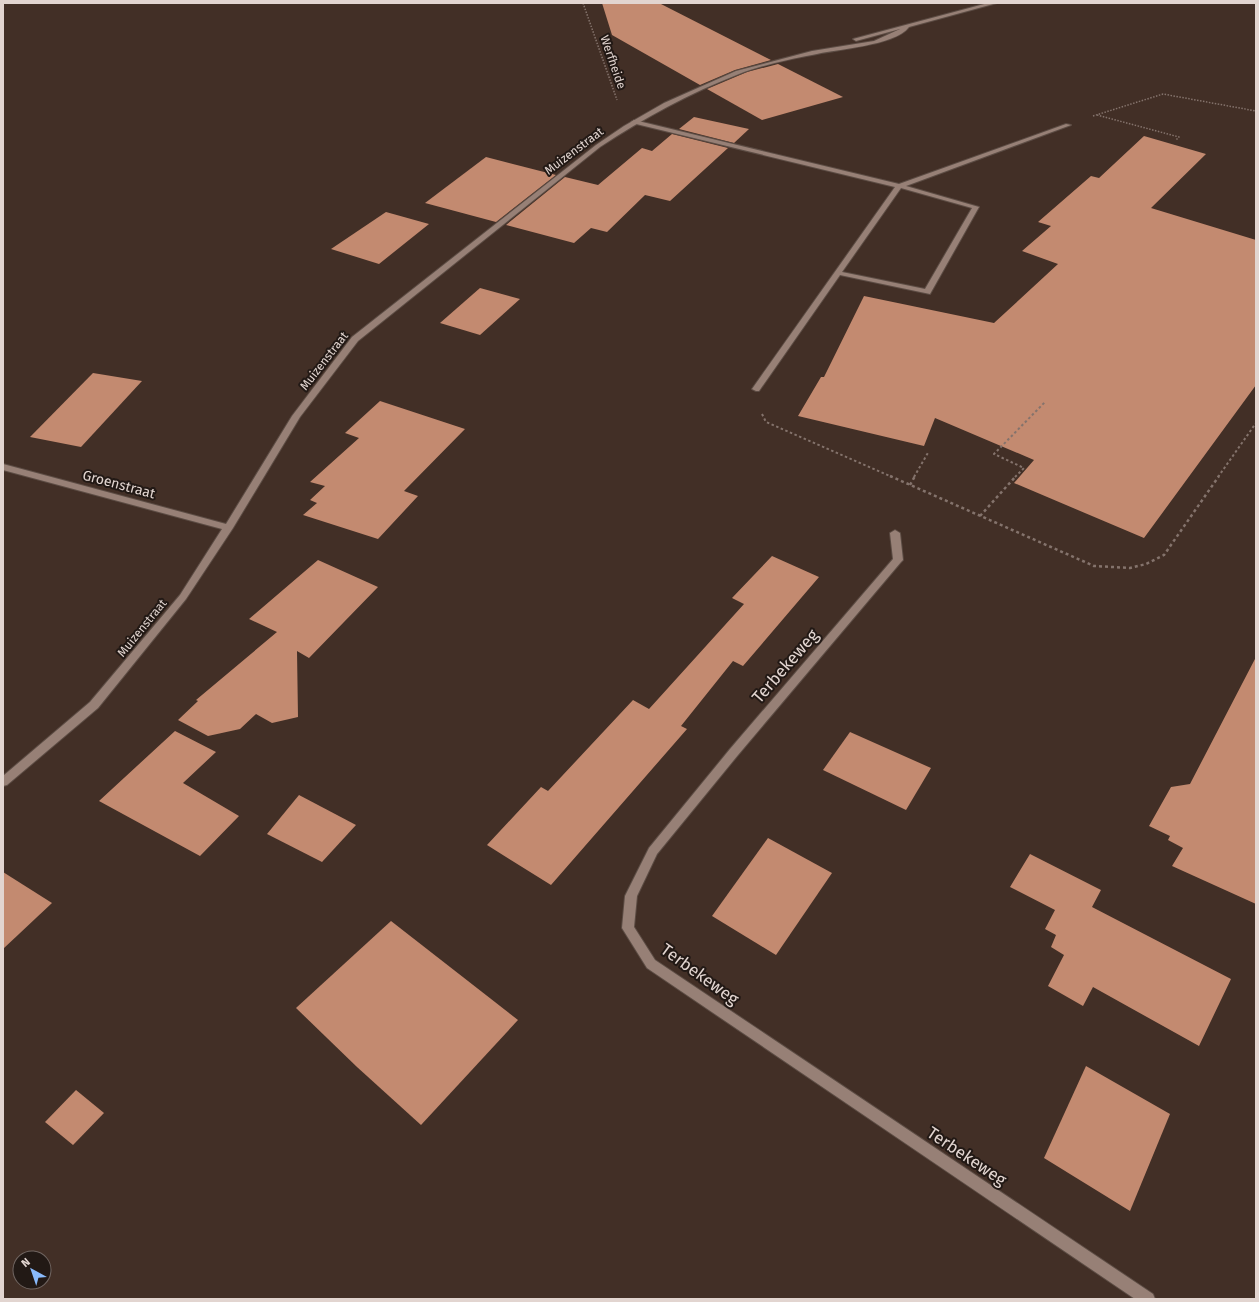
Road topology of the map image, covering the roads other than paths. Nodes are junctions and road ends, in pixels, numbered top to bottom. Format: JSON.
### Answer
{"nodes":[{"id":1,"x":994,"y":3,"type":"edge"},
{"id":2,"x":634,"y":122,"type":"junction"},
{"id":3,"x":1068,"y":125,"type":"road end"},
{"id":4,"x":900,"y":186,"type":"junction"},
{"id":5,"x":838,"y":273,"type":"junction"},
{"id":6,"x":756,"y":389,"type":"road end"},
{"id":7,"x":3,"y":467,"type":"edge"},
{"id":8,"x":228,"y":528,"type":"junction"},
{"id":9,"x":895,"y":533,"type":"dead end"},
{"id":10,"x":3,"y":782,"type":"edge"},
{"id":11,"x":1148,"y":1299,"type":"edge"}],
"edges":[{"from":1,"to":2,"type":"street","name":"Muizenstraat"},
{"from":2,"to":4,"type":"street"},
{"from":2,"to":8,"type":"street","name":"Muizenstraat"},
{"from":3,"to":4,"type":"street"},
{"from":4,"to":5,"type":"street"},
{"from":4,"to":5,"type":"street"},
{"from":5,"to":6,"type":"street"},
{"from":7,"to":8,"type":"street","name":"Groenstraat"},
{"from":8,"to":10,"type":"street","name":"Muizenstraat"},
{"from":9,"to":11,"type":"street","name":"Terbekeweg"}]}
